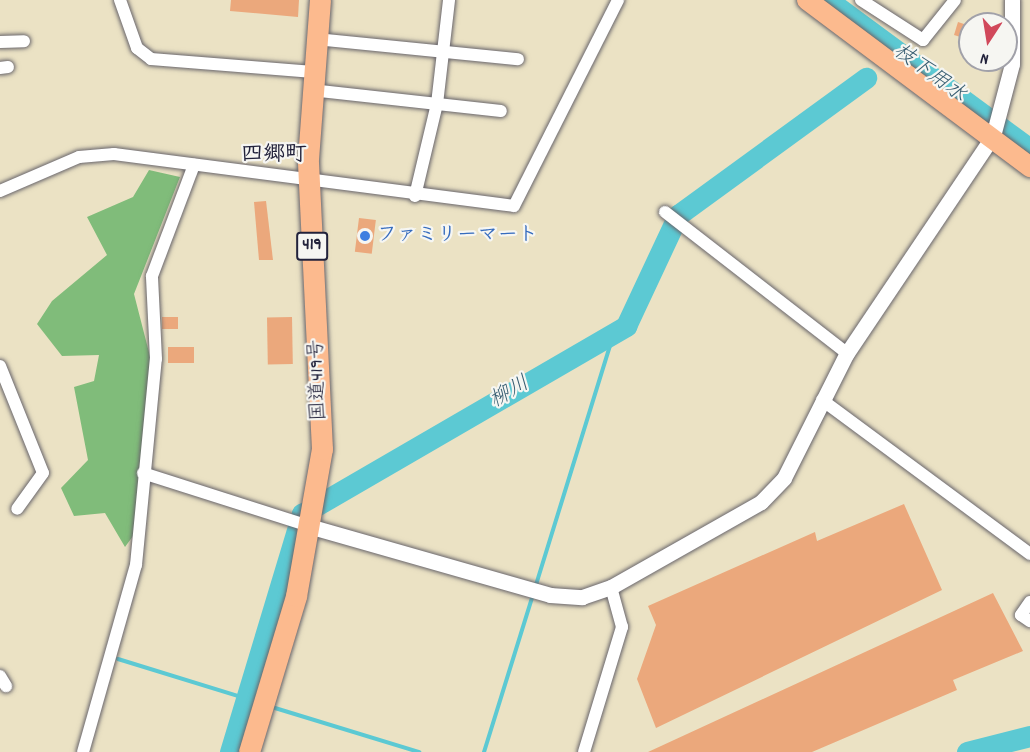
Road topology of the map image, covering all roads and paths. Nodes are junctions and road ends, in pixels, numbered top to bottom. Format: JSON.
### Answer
{"nodes":[{"id":1,"x":120,"y":0,"type":"edge"},
{"id":2,"x":320,"y":0,"type":"edge"},
{"id":3,"x":449,"y":0,"type":"edge"},
{"id":4,"x":618,"y":0,"type":"edge"},
{"id":5,"x":807,"y":0,"type":"edge"},
{"id":6,"x":861,"y":0,"type":"edge"},
{"id":7,"x":956,"y":0,"type":"edge"},
{"id":8,"x":1012,"y":0,"type":"edge"},
{"id":9,"x":316,"y":39,"type":"junction"},
{"id":10,"x":24,"y":41,"type":"dead end"},
{"id":11,"x":0,"y":42,"type":"edge"},
{"id":12,"x":444,"y":51,"type":"junction"},
{"id":13,"x":518,"y":59,"type":"dead end"},
{"id":14,"x":312,"y":81,"type":"junction"},
{"id":15,"x":437,"y":104,"type":"junction"},
{"id":16,"x":501,"y":111,"type":"dead end"},
{"id":17,"x":992,"y":138,"type":"junction"},
{"id":18,"x":194,"y":165,"type":"junction"},
{"id":19,"x":1030,"y":167,"type":"edge"},
{"id":20,"x":308,"y":180,"type":"junction"},
{"id":21,"x":0,"y":191,"type":"edge"},
{"id":22,"x":415,"y":196,"type":"junction"},
{"id":23,"x":664,"y":212,"type":"dead end"},
{"id":24,"x":847,"y":353,"type":"junction"},
{"id":25,"x":0,"y":366,"type":"edge"},
{"id":26,"x":822,"y":400,"type":"junction"},
{"id":27,"x":143,"y":473,"type":"junction"},
{"id":28,"x":17,"y":509,"type":"dead end"},
{"id":29,"x":307,"y":523,"type":"junction"},
{"id":30,"x":1030,"y":554,"type":"edge"},
{"id":31,"x":611,"y":587,"type":"junction"},
{"id":32,"x":1030,"y":602,"type":"edge"},
{"id":33,"x":1030,"y":621,"type":"edge"},
{"id":34,"x":83,"y":752,"type":"edge"},
{"id":35,"x":249,"y":752,"type":"edge"},
{"id":36,"x":585,"y":752,"type":"edge"}],
"edges":[{"from":1,"to":14,"type":"street"},
{"from":2,"to":9,"type":"highway","name":"国道419号","number":"419"},
{"from":3,"to":12,"type":"street"},
{"from":4,"to":22,"type":"street"},
{"from":5,"to":17,"type":"main road"},
{"from":6,"to":7,"type":"street"},
{"from":8,"to":17,"type":"street"},
{"from":9,"to":12,"type":"street"},
{"from":9,"to":14,"type":"highway","name":"国道419号","number":"419"},
{"from":10,"to":11,"type":"street"},
{"from":12,"to":13,"type":"street"},
{"from":12,"to":15,"type":"street"},
{"from":14,"to":15,"type":"street"},
{"from":14,"to":20,"type":"highway","name":"国道419号","number":"419"},
{"from":15,"to":16,"type":"street"},
{"from":15,"to":22,"type":"street"},
{"from":17,"to":19,"type":"main road"},
{"from":17,"to":24,"type":"street"},
{"from":18,"to":20,"type":"street"},
{"from":18,"to":21,"type":"street"},
{"from":18,"to":27,"type":"street"},
{"from":20,"to":22,"type":"street"},
{"from":20,"to":29,"type":"highway","name":"国道419号","number":"419"},
{"from":23,"to":24,"type":"street"},
{"from":24,"to":26,"type":"street"},
{"from":25,"to":28,"type":"street"},
{"from":26,"to":30,"type":"street"},
{"from":26,"to":31,"type":"street"},
{"from":27,"to":29,"type":"street"},
{"from":27,"to":34,"type":"street"},
{"from":29,"to":31,"type":"street"},
{"from":29,"to":35,"type":"highway","name":"国道419号","number":"419"},
{"from":31,"to":36,"type":"street"},
{"from":32,"to":33,"type":"street"}]}
